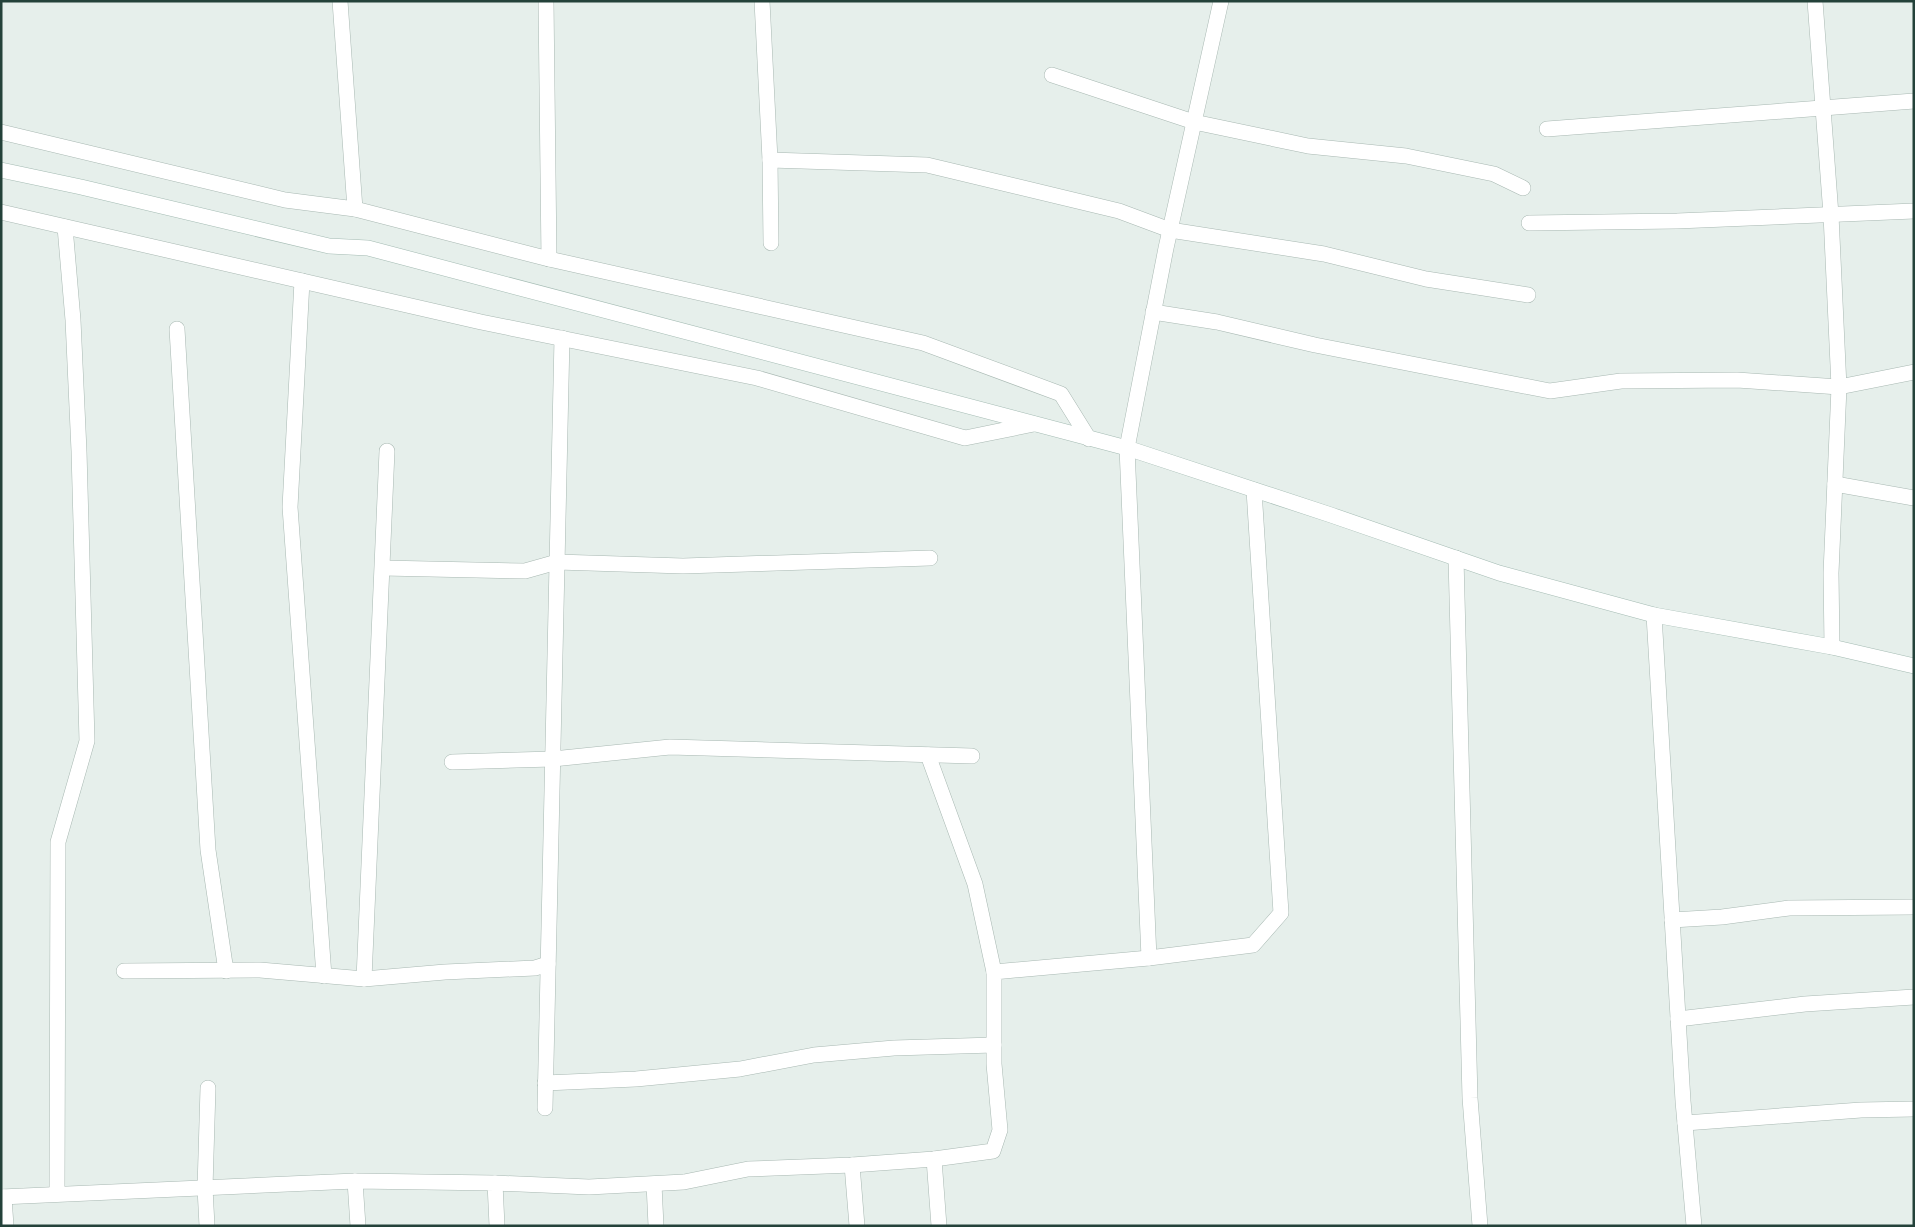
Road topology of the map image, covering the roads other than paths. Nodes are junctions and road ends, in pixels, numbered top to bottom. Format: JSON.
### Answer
{"nodes":[{"id":1,"x":340,"y":1,"type":"edge"},
{"id":2,"x":546,"y":1,"type":"edge"},
{"id":3,"x":762,"y":1,"type":"edge"},
{"id":4,"x":1221,"y":1,"type":"edge"},
{"id":5,"x":1815,"y":1,"type":"edge"},
{"id":6,"x":1052,"y":75,"type":"dead end"},
{"id":7,"x":1914,"y":101,"type":"edge"},
{"id":8,"x":1823,"y":108,"type":"junction"},
{"id":9,"x":1194,"y":122,"type":"junction"},
{"id":10,"x":1548,"y":129,"type":"dead end"},
{"id":11,"x":1,"y":132,"type":"edge"},
{"id":12,"x":770,"y":160,"type":"junction"},
{"id":13,"x":1,"y":170,"type":"edge"},
{"id":14,"x":1523,"y":188,"type":"dead end"},
{"id":15,"x":354,"y":209,"type":"junction"},
{"id":16,"x":1914,"y":211,"type":"edge"},
{"id":17,"x":1,"y":212,"type":"edge"},
{"id":18,"x":1831,"y":215,"type":"junction"},
{"id":19,"x":1529,"y":222,"type":"dead end"},
{"id":20,"x":65,"y":227,"type":"junction"},
{"id":21,"x":1170,"y":230,"type":"junction"},
{"id":22,"x":771,"y":243,"type":"dead end"},
{"id":23,"x":549,"y":259,"type":"junction"},
{"id":24,"x":302,"y":281,"type":"junction"},
{"id":25,"x":1528,"y":295,"type":"dead end"},
{"id":26,"x":1153,"y":312,"type":"junction"},
{"id":27,"x":177,"y":330,"type":"dead end"},
{"id":28,"x":562,"y":338,"type":"junction"},
{"id":29,"x":1914,"y":372,"type":"edge"},
{"id":30,"x":1839,"y":387,"type":"junction"},
{"id":31,"x":1034,"y":424,"type":"junction"},
{"id":32,"x":1090,"y":438,"type":"junction"},
{"id":33,"x":1127,"y":448,"type":"junction"},
{"id":34,"x":388,"y":452,"type":"dead end"},
{"id":35,"x":1835,"y":484,"type":"junction"},
{"id":36,"x":1254,"y":490,"type":"junction"},
{"id":37,"x":1914,"y":498,"type":"edge"},
{"id":38,"x":930,"y":558,"type":"dead end"},
{"id":39,"x":1456,"y":558,"type":"junction"},
{"id":40,"x":557,"y":562,"type":"junction"},
{"id":41,"x":383,"y":568,"type":"junction"},
{"id":42,"x":1654,"y":615,"type":"junction"},
{"id":43,"x":1832,"y":647,"type":"junction"},
{"id":44,"x":1914,"y":666,"type":"edge"},
{"id":45,"x":928,"y":755,"type":"junction"},
{"id":46,"x":972,"y":756,"type":"dead end"},
{"id":47,"x":553,"y":759,"type":"junction"},
{"id":48,"x":452,"y":762,"type":"dead end"},
{"id":49,"x":1914,"y":906,"type":"edge"},
{"id":50,"x":1672,"y":920,"type":"junction"},
{"id":51,"x":1149,"y":958,"type":"junction"},
{"id":52,"x":548,"y":964,"type":"junction"},
{"id":53,"x":124,"y":970,"type":"dead end"},
{"id":54,"x":226,"y":971,"type":"junction"},
{"id":55,"x":994,"y":972,"type":"junction"},
{"id":56,"x":324,"y":976,"type":"junction"},
{"id":57,"x":364,"y":979,"type":"junction"},
{"id":58,"x":1914,"y":997,"type":"edge"},
{"id":59,"x":1678,"y":1019,"type":"junction"},
{"id":60,"x":994,"y":1045,"type":"junction"},
{"id":61,"x":545,"y":1083,"type":"junction"},
{"id":62,"x":208,"y":1088,"type":"dead end"},
{"id":63,"x":545,"y":1108,"type":"dead end"},
{"id":64,"x":1914,"y":1109,"type":"edge"},
{"id":65,"x":1685,"y":1123,"type":"junction"},
{"id":66,"x":934,"y":1159,"type":"junction"},
{"id":67,"x":852,"y":1165,"type":"junction"},
{"id":68,"x":355,"y":1181,"type":"junction"},
{"id":69,"x":495,"y":1183,"type":"junction"},
{"id":70,"x":654,"y":1184,"type":"junction"},
{"id":71,"x":204,"y":1188,"type":"junction"},
{"id":72,"x":57,"y":1194,"type":"junction"},
{"id":73,"x":3,"y":1197,"type":"edge"},
{"id":74,"x":6,"y":1226,"type":"edge"},
{"id":75,"x":207,"y":1226,"type":"edge"},
{"id":76,"x":358,"y":1226,"type":"edge"},
{"id":77,"x":497,"y":1226,"type":"edge"},
{"id":78,"x":656,"y":1226,"type":"edge"},
{"id":79,"x":857,"y":1226,"type":"edge"},
{"id":80,"x":939,"y":1226,"type":"edge"},
{"id":81,"x":1480,"y":1226,"type":"edge"},
{"id":82,"x":1694,"y":1226,"type":"edge"}],
"edges":[{"from":1,"to":15,"type":"street"},
{"from":2,"to":23,"type":"street"},
{"from":3,"to":12,"type":"street"},
{"from":4,"to":9,"type":"street"},
{"from":5,"to":8,"type":"street"},
{"from":6,"to":9,"type":"street"},
{"from":7,"to":8,"type":"street"},
{"from":8,"to":10,"type":"street"},
{"from":8,"to":18,"type":"street"},
{"from":9,"to":14,"type":"street"},
{"from":9,"to":21,"type":"street"},
{"from":11,"to":15,"type":"street"},
{"from":12,"to":21,"type":"street"},
{"from":12,"to":22,"type":"street"},
{"from":13,"to":31,"type":"street"},
{"from":15,"to":23,"type":"street"},
{"from":16,"to":18,"type":"street"},
{"from":17,"to":20,"type":"street"},
{"from":18,"to":19,"type":"street"},
{"from":18,"to":30,"type":"street"},
{"from":20,"to":24,"type":"street"},
{"from":20,"to":72,"type":"street"},
{"from":21,"to":25,"type":"street"},
{"from":21,"to":26,"type":"street"},
{"from":23,"to":32,"type":"street"},
{"from":24,"to":28,"type":"street"},
{"from":24,"to":56,"type":"street"},
{"from":26,"to":30,"type":"street"},
{"from":26,"to":33,"type":"street"},
{"from":27,"to":54,"type":"street"},
{"from":28,"to":31,"type":"street"},
{"from":28,"to":40,"type":"street"},
{"from":29,"to":30,"type":"street"},
{"from":30,"to":35,"type":"street"},
{"from":31,"to":32,"type":"street"},
{"from":32,"to":33,"type":"street"},
{"from":33,"to":36,"type":"street"},
{"from":33,"to":51,"type":"street"},
{"from":34,"to":41,"type":"street"},
{"from":35,"to":37,"type":"street"},
{"from":35,"to":43,"type":"street"},
{"from":36,"to":39,"type":"street"},
{"from":36,"to":51,"type":"street"},
{"from":38,"to":40,"type":"street"},
{"from":39,"to":42,"type":"street"},
{"from":39,"to":81,"type":"street"},
{"from":40,"to":41,"type":"street"},
{"from":40,"to":47,"type":"street"},
{"from":41,"to":57,"type":"street"},
{"from":42,"to":43,"type":"street"},
{"from":42,"to":50,"type":"street"},
{"from":43,"to":44,"type":"street"},
{"from":45,"to":46,"type":"street"},
{"from":45,"to":47,"type":"street"},
{"from":45,"to":55,"type":"street"},
{"from":47,"to":48,"type":"street"},
{"from":47,"to":52,"type":"street"},
{"from":49,"to":50,"type":"street"},
{"from":50,"to":59,"type":"street"},
{"from":51,"to":55,"type":"street"},
{"from":52,"to":57,"type":"street"},
{"from":52,"to":61,"type":"street"},
{"from":53,"to":54,"type":"street"},
{"from":54,"to":56,"type":"street"},
{"from":55,"to":60,"type":"street"},
{"from":56,"to":57,"type":"street"},
{"from":58,"to":59,"type":"street"},
{"from":59,"to":65,"type":"street"},
{"from":60,"to":61,"type":"street"},
{"from":60,"to":66,"type":"street"},
{"from":61,"to":63,"type":"street"},
{"from":62,"to":71,"type":"street"},
{"from":64,"to":65,"type":"street"},
{"from":65,"to":82,"type":"street"},
{"from":66,"to":67,"type":"street"},
{"from":66,"to":80,"type":"street"},
{"from":67,"to":70,"type":"street"},
{"from":67,"to":79,"type":"street"},
{"from":68,"to":69,"type":"street"},
{"from":68,"to":71,"type":"street"},
{"from":68,"to":76,"type":"street"},
{"from":69,"to":70,"type":"street"},
{"from":69,"to":77,"type":"street"},
{"from":70,"to":78,"type":"street"},
{"from":71,"to":72,"type":"street"},
{"from":71,"to":75,"type":"street"},
{"from":72,"to":73,"type":"street"},
{"from":73,"to":74,"type":"street"}]}
